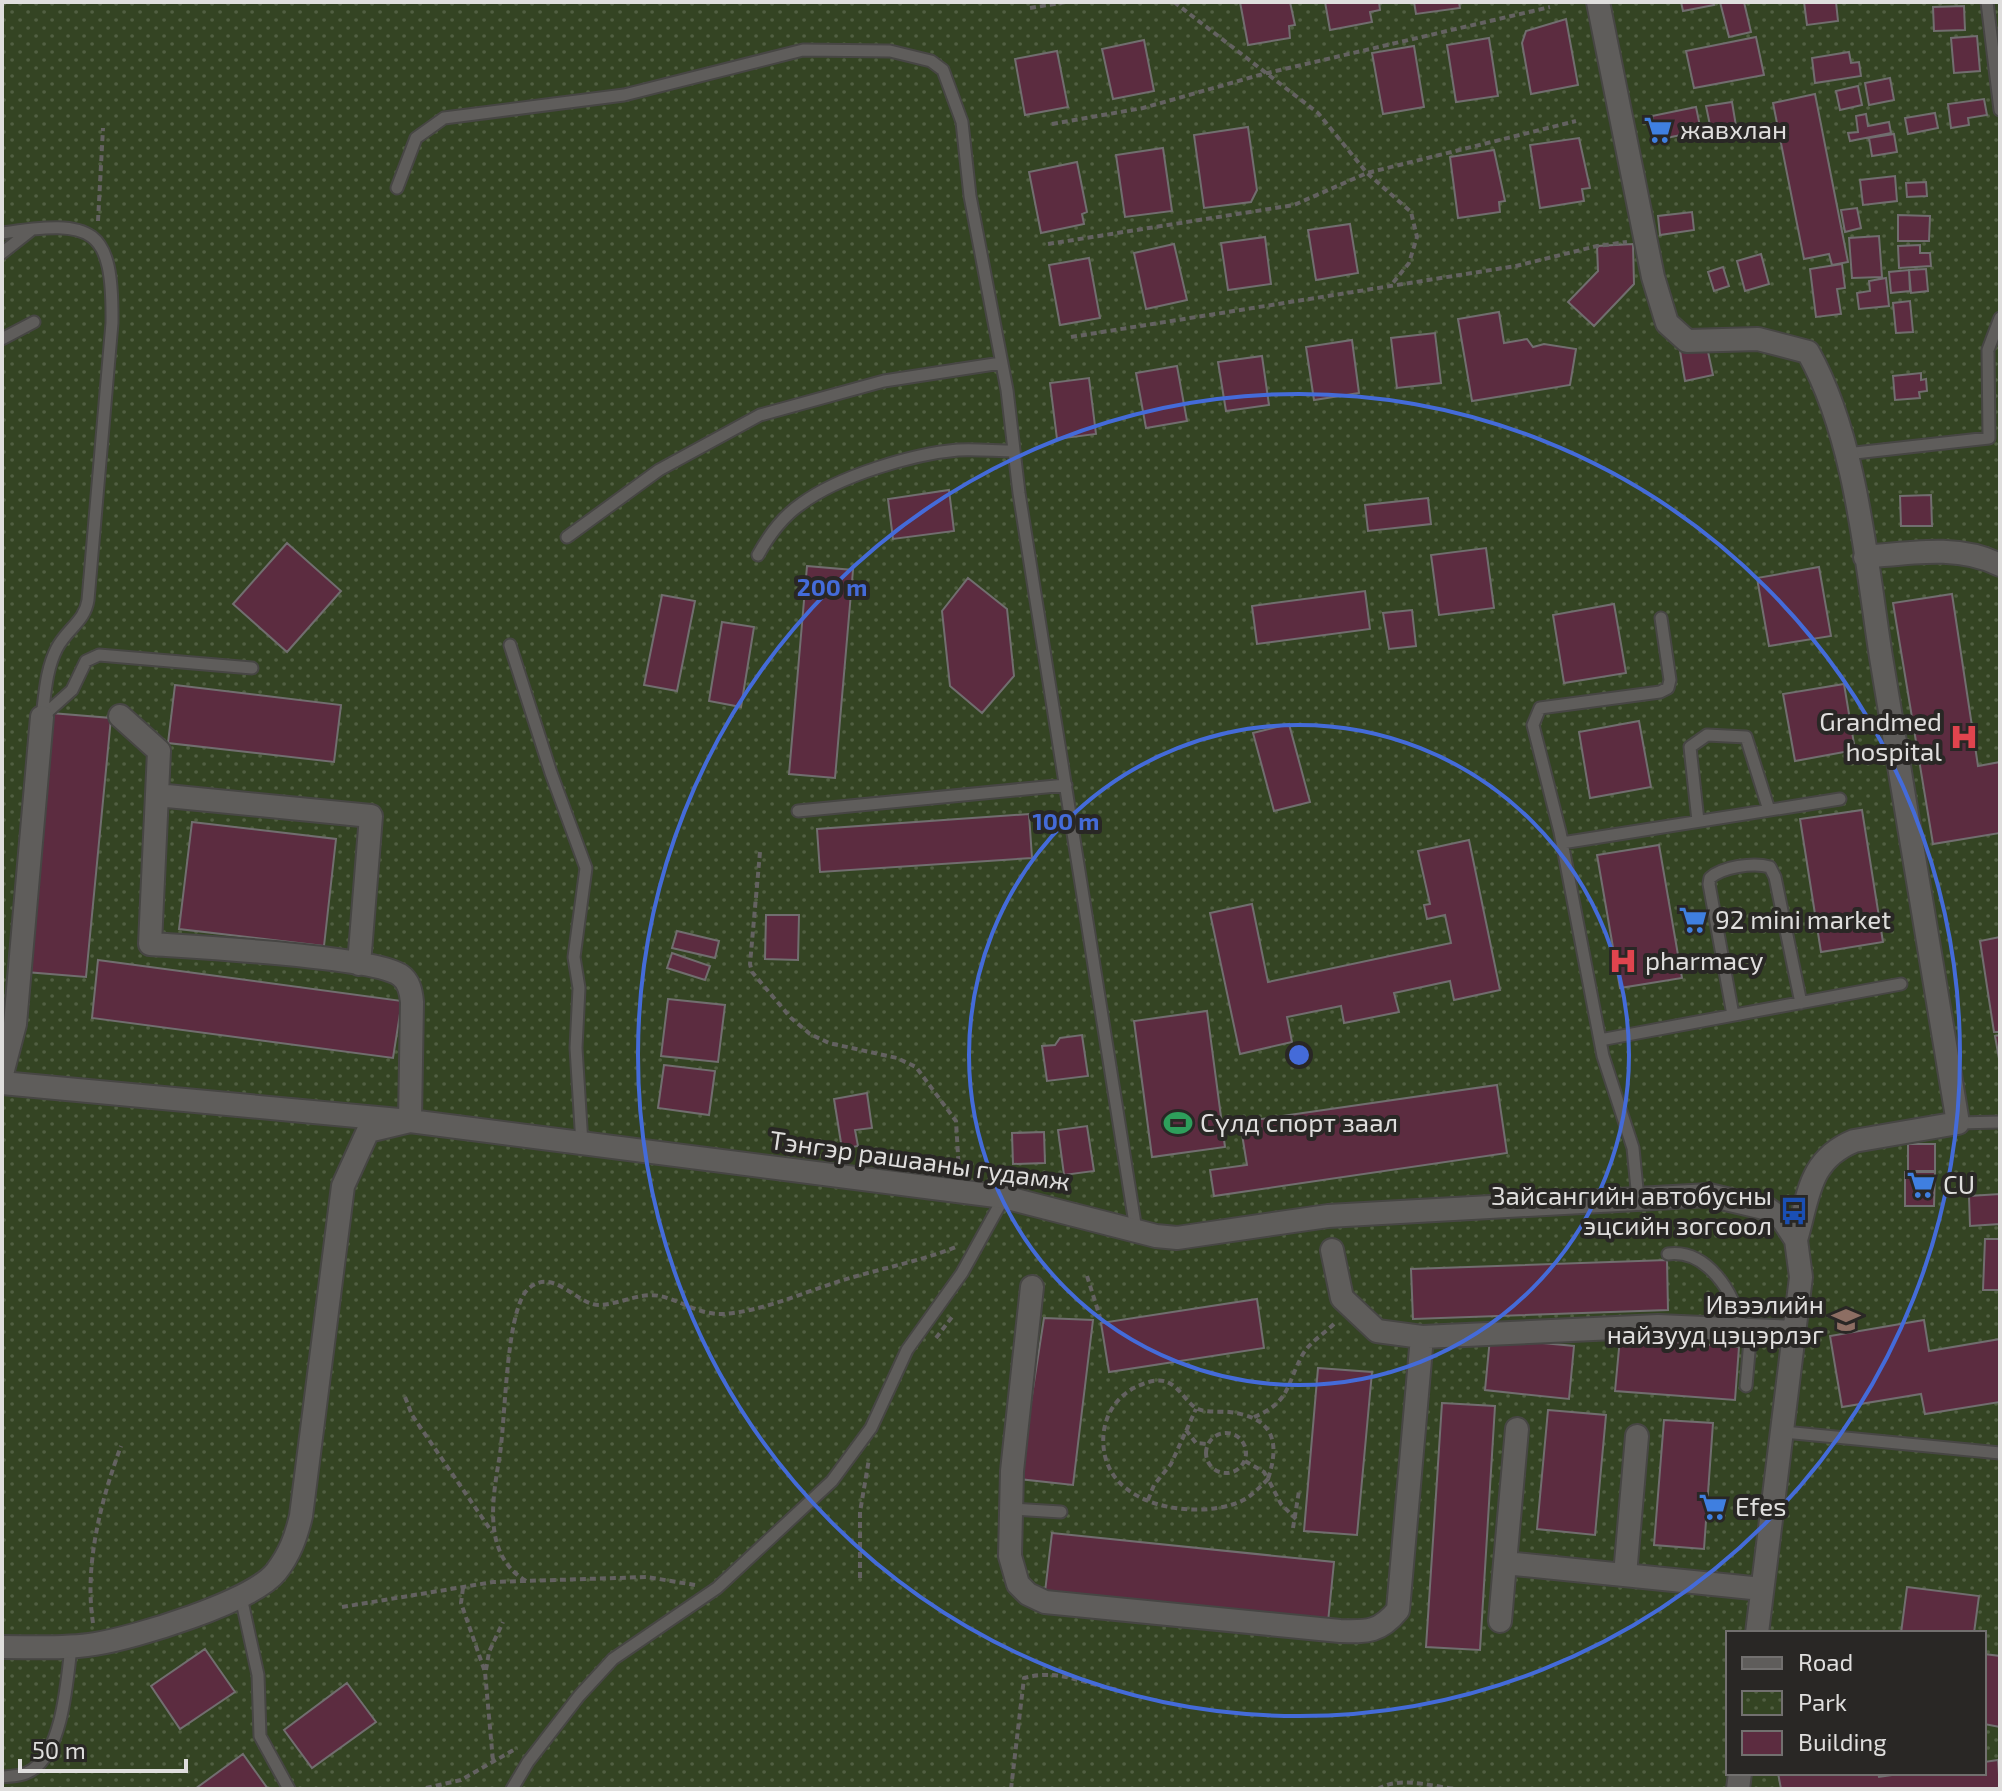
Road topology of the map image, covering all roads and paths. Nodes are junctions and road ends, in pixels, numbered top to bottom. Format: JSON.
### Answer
{"nodes":[{"id":1,"x":1066,"y":2,"type":"edge"},
{"id":2,"x":1174,"y":2,"type":"edge"},
{"id":3,"x":1598,"y":2,"type":"edge"},
{"id":4,"x":1987,"y":2,"type":"edge"},
{"id":5,"x":1550,"y":7,"type":"dead end"},
{"id":6,"x":1030,"y":8,"type":"dead end"},
{"id":7,"x":1263,"y":74,"type":"junction"},
{"id":8,"x":2000,"y":110,"type":"edge"},
{"id":9,"x":1576,"y":121,"type":"dead end"},
{"id":10,"x":1052,"y":124,"type":"dead end"},
{"id":11,"x":103,"y":128,"type":"dead end"},
{"id":12,"x":1367,"y":173,"type":"junction"},
{"id":13,"x":397,"y":188,"type":"dead end"},
{"id":14,"x":34,"y":228,"type":"junction"},
{"id":15,"x":2,"y":233,"type":"edge"},
{"id":16,"x":97,"y":240,"type":"junction"},
{"id":17,"x":1645,"y":240,"type":"junction"},
{"id":18,"x":1048,"y":244,"type":"dead end"},
{"id":19,"x":2,"y":253,"type":"edge"},
{"id":20,"x":1390,"y":286,"type":"junction"},
{"id":21,"x":2000,"y":318,"type":"edge"},
{"id":22,"x":34,"y":322,"type":"dead end"},
{"id":23,"x":1071,"y":337,"type":"dead end"},
{"id":24,"x":2,"y":339,"type":"edge"},
{"id":25,"x":1001,"y":363,"type":"junction"},
{"id":26,"x":1014,"y":451,"type":"junction"},
{"id":27,"x":1845,"y":454,"type":"junction"},
{"id":28,"x":567,"y":537,"type":"dead end"},
{"id":29,"x":758,"y":555,"type":"dead end"},
{"id":30,"x":1865,"y":557,"type":"junction"},
{"id":31,"x":2000,"y":565,"type":"edge"},
{"id":32,"x":1661,"y":618,"type":"dead end"},
{"id":33,"x":510,"y":645,"type":"dead end"},
{"id":34,"x":252,"y":668,"type":"dead end"},
{"id":35,"x":120,"y":716,"type":"dead end"},
{"id":36,"x":42,"y":717,"type":"junction"},
{"id":37,"x":1066,"y":785,"type":"junction"},
{"id":38,"x":157,"y":795,"type":"junction"},
{"id":39,"x":1840,"y":799,"type":"dead end"},
{"id":40,"x":1769,"y":810,"type":"junction"},
{"id":41,"x":798,"y":811,"type":"dead end"},
{"id":42,"x":1698,"y":821,"type":"junction"},
{"id":43,"x":1562,"y":843,"type":"junction"},
{"id":44,"x":760,"y":852,"type":"dead end"},
{"id":45,"x":359,"y":964,"type":"junction"},
{"id":46,"x":1901,"y":984,"type":"dead end"},
{"id":47,"x":1801,"y":1003,"type":"junction"},
{"id":48,"x":1733,"y":1015,"type":"junction"},
{"id":49,"x":1600,"y":1040,"type":"junction"},
{"id":50,"x":4,"y":1060,"type":"edge"},
{"id":51,"x":2,"y":1083,"type":"edge"},
{"id":52,"x":410,"y":1121,"type":"junction"},
{"id":53,"x":2000,"y":1122,"type":"edge"},
{"id":54,"x":1958,"y":1123,"type":"junction"},
{"id":55,"x":582,"y":1144,"type":"junction"},
{"id":56,"x":958,"y":1191,"type":"junction"},
{"id":57,"x":1004,"y":1197,"type":"junction"},
{"id":58,"x":1638,"y":1199,"type":"junction"},
{"id":59,"x":1136,"y":1230,"type":"junction"},
{"id":60,"x":983,"y":1234,"type":"junction"},
{"id":61,"x":1796,"y":1240,"type":"junction"},
{"id":62,"x":1332,"y":1250,"type":"dead end"},
{"id":63,"x":1668,"y":1254,"type":"dead end"},
{"id":64,"x":1087,"y":1276,"type":"dead end"},
{"id":65,"x":1032,"y":1287,"type":"dead end"},
{"id":66,"x":1349,"y":1308,"type":"junction"},
{"id":67,"x":1100,"y":1317,"type":"dead end"},
{"id":68,"x":1746,"y":1328,"type":"junction"},
{"id":69,"x":1795,"y":1332,"type":"junction"},
{"id":70,"x":1422,"y":1337,"type":"junction"},
{"id":71,"x":1746,"y":1386,"type":"dead end"},
{"id":72,"x":405,"y":1397,"type":"dead end"},
{"id":73,"x":1196,"y":1409,"type":"junction"},
{"id":74,"x":1254,"y":1417,"type":"junction"},
{"id":75,"x":871,"y":1428,"type":"junction"},
{"id":76,"x":1517,"y":1429,"type":"dead end"},
{"id":77,"x":1186,"y":1430,"type":"junction"},
{"id":78,"x":1784,"y":1432,"type":"junction"},
{"id":79,"x":1637,"y":1436,"type":"dead end"},
{"id":80,"x":1207,"y":1444,"type":"junction"},
{"id":81,"x":121,"y":1446,"type":"dead end"},
{"id":82,"x":2000,"y":1453,"type":"edge"},
{"id":83,"x":1245,"y":1461,"type":"junction"},
{"id":84,"x":1268,"y":1479,"type":"junction"},
{"id":85,"x":1299,"y":1491,"type":"dead end"},
{"id":86,"x":1148,"y":1500,"type":"junction"},
{"id":87,"x":1012,"y":1509,"type":"junction"},
{"id":88,"x":1061,"y":1512,"type":"dead end"},
{"id":89,"x":1296,"y":1519,"type":"junction"},
{"id":90,"x":1293,"y":1528,"type":"dead end"},
{"id":91,"x":495,"y":1537,"type":"junction"},
{"id":92,"x":1505,"y":1563,"type":"junction"},
{"id":93,"x":1625,"y":1575,"type":"junction"},
{"id":94,"x":860,"y":1578,"type":"dead end"},
{"id":95,"x":526,"y":1581,"type":"junction"},
{"id":96,"x":463,"y":1587,"type":"junction"},
{"id":97,"x":717,"y":1588,"type":"junction"},
{"id":98,"x":1762,"y":1589,"type":"junction"},
{"id":99,"x":241,"y":1597,"type":"junction"},
{"id":100,"x":342,"y":1607,"type":"dead end"},
{"id":101,"x":1500,"y":1621,"type":"dead end"},
{"id":102,"x":503,"y":1622,"type":"dead end"},
{"id":103,"x":1757,"y":1631,"type":"edge"},
{"id":104,"x":97,"y":1644,"type":"junction"},
{"id":105,"x":2,"y":1647,"type":"edge"},
{"id":106,"x":71,"y":1647,"type":"junction"},
{"id":107,"x":485,"y":1672,"type":"junction"},
{"id":108,"x":1119,"y":1690,"type":"dead end"},
{"id":109,"x":554,"y":1727,"type":"junction"},
{"id":110,"x":493,"y":1761,"type":"junction"},
{"id":111,"x":2,"y":1777,"type":"edge"},
{"id":112,"x":426,"y":1788,"type":"edge"},
{"id":113,"x":289,"y":1789,"type":"edge"},
{"id":114,"x":512,"y":1789,"type":"edge"},
{"id":115,"x":1011,"y":1789,"type":"edge"},
{"id":116,"x":1378,"y":1789,"type":"edge"},
{"id":117,"x":1455,"y":1789,"type":"edge"}],
"edges":[{"from":1,"to":6,"type":"path"},
{"from":2,"to":7,"type":"path"},
{"from":3,"to":17,"type":"street"},
{"from":4,"to":8,"type":"lane"},
{"from":5,"to":7,"type":"path"},
{"from":7,"to":10,"type":"path"},
{"from":7,"to":12,"type":"path"},
{"from":9,"to":12,"type":"path"},
{"from":11,"to":16,"type":"path"},
{"from":12,"to":18,"type":"path"},
{"from":12,"to":20,"type":"path"},
{"from":13,"to":25,"type":"lane"},
{"from":14,"to":15,"type":"lane"},
{"from":14,"to":16,"type":"lane"},
{"from":14,"to":19,"type":"lane"},
{"from":16,"to":36,"type":"lane"},
{"from":17,"to":20,"type":"path"},
{"from":17,"to":27,"type":"street"},
{"from":20,"to":23,"type":"path"},
{"from":21,"to":27,"type":"lane"},
{"from":22,"to":24,"type":"lane"},
{"from":25,"to":26,"type":"lane"},
{"from":25,"to":28,"type":"lane"},
{"from":26,"to":29,"type":"lane"},
{"from":26,"to":37,"type":"lane"},
{"from":27,"to":30,"type":"street"},
{"from":30,"to":31,"type":"street"},
{"from":30,"to":54,"type":"street"},
{"from":32,"to":43,"type":"lane"},
{"from":33,"to":55,"type":"lane"},
{"from":34,"to":36,"type":"lane"},
{"from":35,"to":38,"type":"street"},
{"from":36,"to":50,"type":"street"},
{"from":37,"to":41,"type":"lane"},
{"from":37,"to":59,"type":"lane"},
{"from":38,"to":45,"type":"street"},
{"from":38,"to":45,"type":"street"},
{"from":39,"to":40,"type":"lane"},
{"from":40,"to":42,"type":"lane"},
{"from":40,"to":42,"type":"lane"},
{"from":42,"to":43,"type":"lane"},
{"from":43,"to":49,"type":"lane"},
{"from":44,"to":56,"type":"path"},
{"from":45,"to":52,"type":"street"},
{"from":46,"to":47,"type":"lane"},
{"from":47,"to":48,"type":"lane"},
{"from":47,"to":48,"type":"lane"},
{"from":48,"to":49,"type":"lane"},
{"from":49,"to":58,"type":"lane"},
{"from":51,"to":52,"type":"street"},
{"from":52,"to":55,"type":"street","name":"Тэнгэр рашааны гудамж"},
{"from":52,"to":99,"type":"street","name":"Тэнгэр рашааны гудамж"},
{"from":53,"to":54,"type":"lane"},
{"from":54,"to":61,"type":"street"},
{"from":55,"to":56,"type":"street","name":"Тэнгэр рашааны гудамж"},
{"from":56,"to":57,"type":"street","name":"Тэнгэр рашааны гудамж"},
{"from":57,"to":59,"type":"street","name":"Тэнгэр рашааны гудамж"},
{"from":57,"to":60,"type":"lane"},
{"from":58,"to":59,"type":"street","name":"Тэнгэр рашааны гудамж"},
{"from":58,"to":61,"type":"street","name":"Тэнгэр рашааны гудамж"},
{"from":60,"to":75,"type":"lane"},
{"from":60,"to":91,"type":"path"},
{"from":61,"to":69,"type":"street"},
{"from":62,"to":66,"type":"street"},
{"from":63,"to":68,"type":"lane"},
{"from":64,"to":67,"type":"path"},
{"from":65,"to":87,"type":"street"},
{"from":66,"to":70,"type":"street"},
{"from":66,"to":74,"type":"path"},
{"from":68,"to":69,"type":"street"},
{"from":68,"to":70,"type":"street"},
{"from":68,"to":71,"type":"lane"},
{"from":69,"to":78,"type":"street"},
{"from":70,"to":87,"type":"street"},
{"from":72,"to":91,"type":"path"},
{"from":73,"to":74,"type":"path"},
{"from":73,"to":77,"type":"path"},
{"from":73,"to":86,"type":"path"},
{"from":74,"to":84,"type":"path"},
{"from":75,"to":94,"type":"path"},
{"from":75,"to":97,"type":"lane"},
{"from":76,"to":92,"type":"street"},
{"from":77,"to":80,"type":"path"},
{"from":77,"to":86,"type":"path"},
{"from":78,"to":82,"type":"lane"},
{"from":78,"to":98,"type":"street"},
{"from":79,"to":93,"type":"street"},
{"from":80,"to":83,"type":"path"},
{"from":80,"to":83,"type":"path"},
{"from":81,"to":104,"type":"path"},
{"from":83,"to":84,"type":"path"},
{"from":84,"to":86,"type":"path"},
{"from":84,"to":89,"type":"path"},
{"from":85,"to":89,"type":"path"},
{"from":87,"to":88,"type":"lane"},
{"from":89,"to":90,"type":"path"},
{"from":91,"to":95,"type":"path"},
{"from":92,"to":93,"type":"street"},
{"from":92,"to":101,"type":"street"},
{"from":93,"to":98,"type":"street"},
{"from":95,"to":96,"type":"path"},
{"from":95,"to":97,"type":"path"},
{"from":96,"to":100,"type":"path"},
{"from":96,"to":107,"type":"path"},
{"from":97,"to":109,"type":"lane"},
{"from":98,"to":103,"type":"street"},
{"from":99,"to":104,"type":"street","name":"Тэнгэр рашааны гудамж"},
{"from":99,"to":113,"type":"lane"},
{"from":102,"to":107,"type":"path"},
{"from":104,"to":106,"type":"street","name":"Тэнгэр рашааны гудамж"},
{"from":105,"to":106,"type":"street","name":"Тэнгэр рашааны гудамж"},
{"from":106,"to":111,"type":"lane"},
{"from":107,"to":110,"type":"path"},
{"from":108,"to":115,"type":"path"},
{"from":109,"to":110,"type":"path"},
{"from":109,"to":114,"type":"lane"},
{"from":110,"to":112,"type":"path"},
{"from":116,"to":117,"type":"path"}]}
